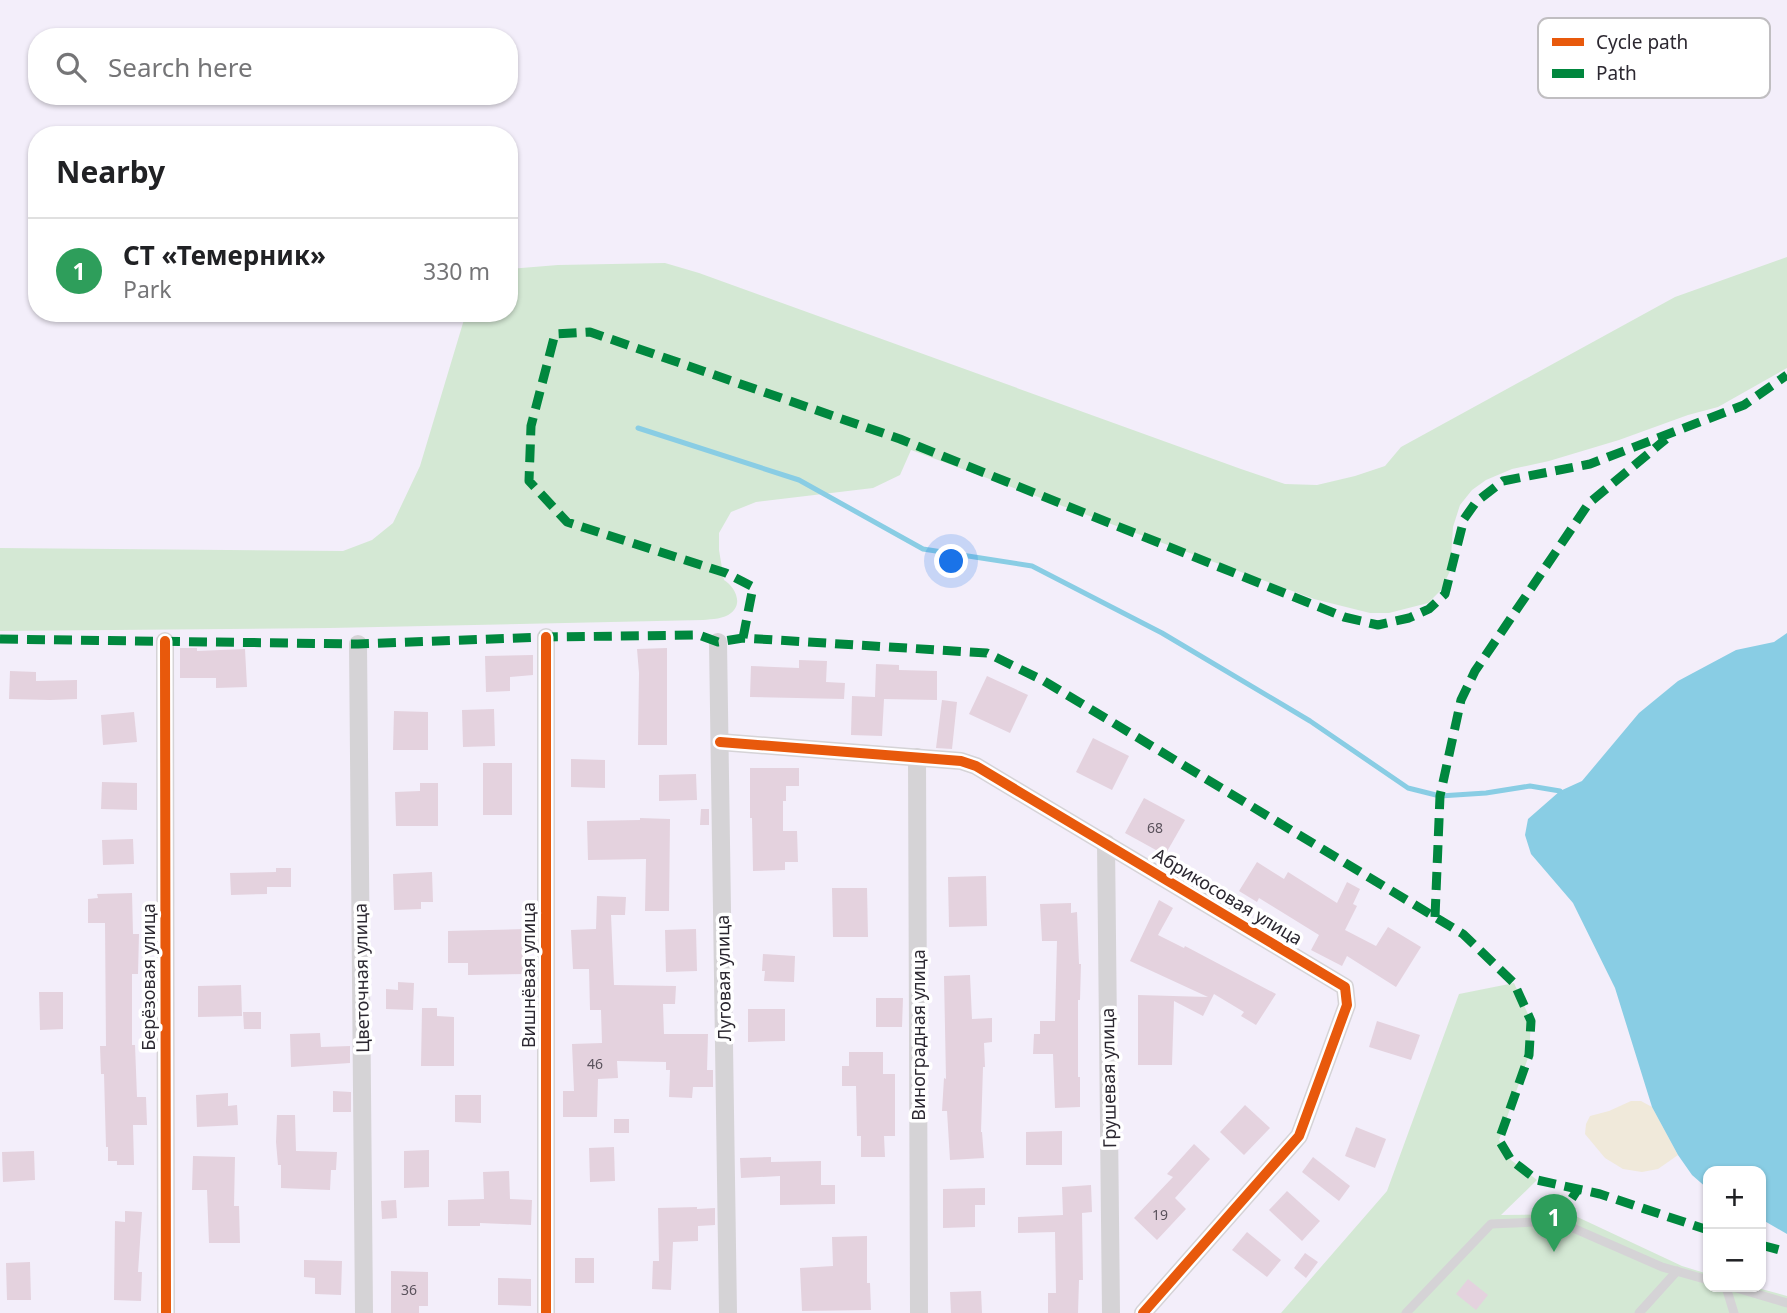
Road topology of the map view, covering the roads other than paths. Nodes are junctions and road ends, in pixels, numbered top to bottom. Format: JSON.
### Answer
{"nodes":[{"id":1,"x":546,"y":637,"type":"dead end"},
{"id":2,"x":165,"y":641,"type":"dead end"},
{"id":3,"x":718,"y":642,"type":"dead end"},
{"id":4,"x":358,"y":644,"type":"dead end"},
{"id":5,"x":720,"y":742,"type":"junction"},
{"id":6,"x":917,"y":757,"type":"junction"},
{"id":7,"x":1106,"y":844,"type":"junction"},
{"id":8,"x":1677,"y":1271,"type":"junction"},
{"id":9,"x":1703,"y":1279,"type":"edge"},
{"id":10,"x":1728,"y":1292,"type":"edge"},
{"id":11,"x":1750,"y":1292,"type":"edge"},
{"id":12,"x":1787,"y":1303,"type":"edge"},
{"id":13,"x":166,"y":1313,"type":"edge"},
{"id":14,"x":364,"y":1313,"type":"edge"},
{"id":15,"x":546,"y":1313,"type":"edge"},
{"id":16,"x":728,"y":1313,"type":"edge"},
{"id":17,"x":919,"y":1313,"type":"edge"},
{"id":18,"x":1111,"y":1313,"type":"edge"},
{"id":19,"x":1143,"y":1313,"type":"edge"},
{"id":20,"x":1406,"y":1313,"type":"edge"},
{"id":21,"x":1639,"y":1313,"type":"edge"},
{"id":22,"x":1734,"y":1313,"type":"edge"}],
"edges":[{"from":1,"to":15,"type":"street","name":"Вишнёвая улица"},
{"from":2,"to":13,"type":"street","name":"Берёзовая улица"},
{"from":3,"to":5,"type":"street","name":"Луговая улица"},
{"from":4,"to":14,"type":"street","name":"Цветочная улица"},
{"from":5,"to":6,"type":"street","name":"Абрикосовая улица"},
{"from":5,"to":16,"type":"street","name":"Луговая улица"},
{"from":6,"to":7,"type":"street","name":"Абрикосовая улица"},
{"from":6,"to":17,"type":"street","name":"Виноградная улица"},
{"from":7,"to":18,"type":"street","name":"Грушевая улица"},
{"from":7,"to":19,"type":"street","name":"Абрикосовая улица"},
{"from":8,"to":9,"type":"lane"},
{"from":8,"to":20,"type":"lane"},
{"from":8,"to":21,"type":"lane"},
{"from":10,"to":22,"type":"lane"},
{"from":11,"to":12,"type":"lane"}]}
